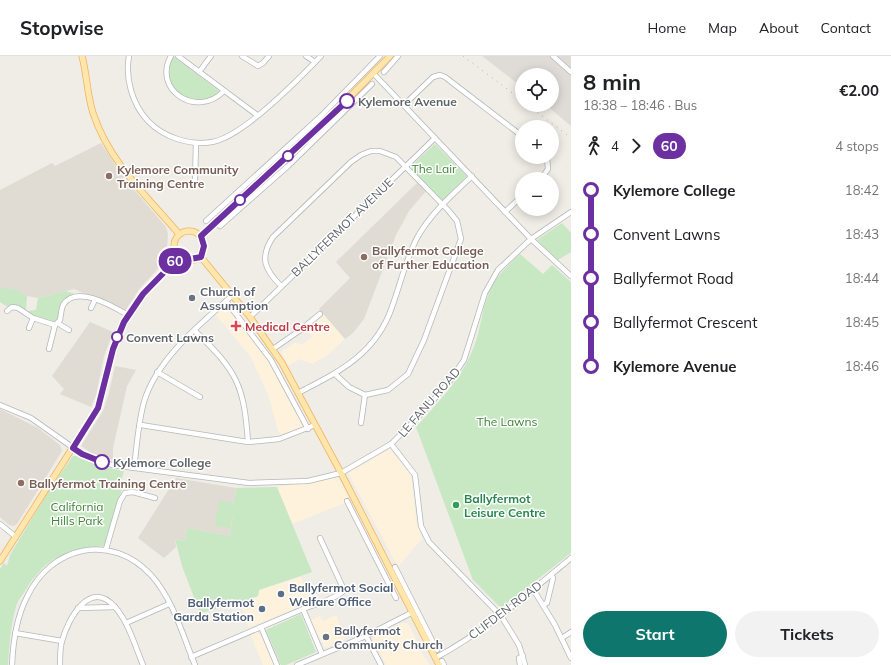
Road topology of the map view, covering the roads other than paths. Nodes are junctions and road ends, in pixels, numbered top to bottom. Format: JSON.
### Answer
{"nodes":[{"id":1,"x":82,"y":56,"type":"edge"},
{"id":2,"x":129,"y":56,"type":"edge"},
{"id":3,"x":171,"y":56,"type":"edge"},
{"id":4,"x":178,"y":56,"type":"edge"},
{"id":5,"x":211,"y":56,"type":"edge"},
{"id":6,"x":242,"y":56,"type":"edge"},
{"id":7,"x":269,"y":56,"type":"edge"},
{"id":8,"x":306,"y":56,"type":"edge"},
{"id":9,"x":321,"y":56,"type":"edge"},
{"id":10,"x":380,"y":56,"type":"edge"},
{"id":11,"x":390,"y":56,"type":"edge"},
{"id":12,"x":398,"y":56,"type":"edge"},
{"id":13,"x":553,"y":56,"type":"edge"},
{"id":14,"x":315,"y":62,"type":"junction"},
{"id":15,"x":383,"y":63,"type":"junction"},
{"id":16,"x":388,"y":67,"type":"junction"},
{"id":17,"x":199,"y":72,"type":"junction"},
{"id":18,"x":384,"y":72,"type":"dead end"},
{"id":19,"x":571,"y":72,"type":"edge"},
{"id":20,"x":373,"y":73,"type":"junction"},
{"id":21,"x":372,"y":84,"type":"dead end"},
{"id":22,"x":224,"y":91,"type":"junction"},
{"id":23,"x":404,"y":105,"type":"junction"},
{"id":24,"x":257,"y":115,"type":"junction"},
{"id":25,"x":313,"y":123,"type":"junction"},
{"id":26,"x":318,"y":129,"type":"junction"},
{"id":27,"x":515,"y":131,"type":"edge"},
{"id":28,"x":435,"y":138,"type":"junction"},
{"id":29,"x":306,"y":140,"type":"junction"},
{"id":30,"x":196,"y":143,"type":"junction"},
{"id":31,"x":310,"y":145,"type":"junction"},
{"id":32,"x":272,"y":161,"type":"junction"},
{"id":33,"x":405,"y":166,"type":"junction"},
{"id":34,"x":277,"y":167,"type":"junction"},
{"id":35,"x":472,"y":176,"type":"junction"},
{"id":36,"x":264,"y":179,"type":"junction"},
{"id":37,"x":195,"y":180,"type":"dead end"},
{"id":38,"x":268,"y":184,"type":"junction"},
{"id":39,"x":515,"y":203,"type":"edge"},
{"id":40,"x":443,"y":204,"type":"junction"},
{"id":41,"x":505,"y":212,"type":"junction"},
{"id":42,"x":571,"y":212,"type":"edge"},
{"id":43,"x":206,"y":221,"type":"dead end"},
{"id":44,"x":220,"y":226,"type":"dead end"},
{"id":45,"x":179,"y":234,"type":"junction"},
{"id":46,"x":201,"y":236,"type":"junction"},
{"id":47,"x":531,"y":239,"type":"junction"},
{"id":48,"x":179,"y":257,"type":"junction"},
{"id":49,"x":201,"y":257,"type":"junction"},
{"id":50,"x":571,"y":276,"type":"edge"},
{"id":51,"x":281,"y":286,"type":"junction"},
{"id":52,"x":233,"y":295,"type":"junction"},
{"id":53,"x":95,"y":300,"type":"junction"},
{"id":54,"x":226,"y":301,"type":"junction"},
{"id":55,"x":91,"y":308,"type":"dead end"},
{"id":56,"x":7,"y":311,"type":"dead end"},
{"id":57,"x":320,"y":314,"type":"dead end"},
{"id":58,"x":128,"y":315,"type":"junction"},
{"id":59,"x":250,"y":317,"type":"junction"},
{"id":60,"x":33,"y":318,"type":"junction"},
{"id":61,"x":57,"y":325,"type":"junction"},
{"id":62,"x":29,"y":328,"type":"dead end"},
{"id":63,"x":69,"y":330,"type":"dead end"},
{"id":64,"x":195,"y":331,"type":"junction"},
{"id":65,"x":50,"y":349,"type":"dead end"},
{"id":66,"x":273,"y":349,"type":"junction"},
{"id":67,"x":157,"y":372,"type":"junction"},
{"id":68,"x":335,"y":374,"type":"junction"},
{"id":69,"x":298,"y":393,"type":"junction"},
{"id":70,"x":364,"y":395,"type":"junction"},
{"id":71,"x":200,"y":397,"type":"dead end"},
{"id":72,"x":0,"y":405,"type":"edge"},
{"id":73,"x":361,"y":423,"type":"dead end"},
{"id":74,"x":141,"y":425,"type":"junction"},
{"id":75,"x":315,"y":425,"type":"junction"},
{"id":76,"x":308,"y":428,"type":"junction"},
{"id":77,"x":248,"y":442,"type":"junction"},
{"id":78,"x":391,"y":444,"type":"junction"},
{"id":79,"x":73,"y":448,"type":"junction"},
{"id":80,"x":134,"y":468,"type":"junction"},
{"id":81,"x":341,"y":473,"type":"junction"},
{"id":82,"x":156,"y":498,"type":"dead end"},
{"id":83,"x":347,"y":502,"type":"dead end"},
{"id":84,"x":364,"y":518,"type":"junction"},
{"id":85,"x":357,"y":522,"type":"junction"},
{"id":86,"x":0,"y":524,"type":"edge"},
{"id":87,"x":16,"y":538,"type":"junction"},
{"id":88,"x":320,"y":538,"type":"dead end"},
{"id":89,"x":106,"y":549,"type":"junction"},
{"id":90,"x":571,"y":558,"type":"edge"},
{"id":91,"x":1,"y":559,"type":"edge"},
{"id":92,"x":395,"y":567,"type":"dead end"},
{"id":93,"x":551,"y":575,"type":"junction"},
{"id":94,"x":397,"y":577,"type":"junction"},
{"id":95,"x":398,"y":585,"type":"junction"},
{"id":96,"x":391,"y":588,"type":"junction"},
{"id":97,"x":533,"y":589,"type":"junction"},
{"id":98,"x":406,"y":596,"type":"junction"},
{"id":99,"x":396,"y":598,"type":"dead end"},
{"id":100,"x":169,"y":604,"type":"junction"},
{"id":101,"x":543,"y":605,"type":"junction"},
{"id":102,"x":115,"y":607,"type":"junction"},
{"id":103,"x":78,"y":608,"type":"junction"},
{"id":104,"x":303,"y":609,"type":"junction"},
{"id":105,"x":412,"y":613,"type":"junction"},
{"id":106,"x":500,"y":614,"type":"junction"},
{"id":107,"x":503,"y":619,"type":"dead end"},
{"id":108,"x":126,"y":624,"type":"junction"},
{"id":109,"x":261,"y":627,"type":"junction"},
{"id":110,"x":424,"y":630,"type":"junction"},
{"id":111,"x":571,"y":632,"type":"edge"},
{"id":112,"x":15,"y":633,"type":"junction"},
{"id":113,"x":366,"y":636,"type":"junction"},
{"id":114,"x":562,"y":638,"type":"junction"},
{"id":115,"x":62,"y":641,"type":"junction"},
{"id":116,"x":437,"y":650,"type":"dead end"},
{"id":117,"x":322,"y":654,"type":"junction"},
{"id":118,"x":523,"y":656,"type":"junction"},
{"id":119,"x":191,"y":657,"type":"junction"},
{"id":120,"x":435,"y":658,"type":"junction"},
{"id":121,"x":571,"y":658,"type":"edge"},
{"id":122,"x":442,"y":664,"type":"edge"},
{"id":123,"x":12,"y":665,"type":"edge"},
{"id":124,"x":60,"y":665,"type":"edge"},
{"id":125,"x":142,"y":665,"type":"edge"},
{"id":126,"x":195,"y":665,"type":"edge"},
{"id":127,"x":277,"y":665,"type":"edge"},
{"id":128,"x":297,"y":665,"type":"edge"},
{"id":129,"x":381,"y":665,"type":"edge"},
{"id":130,"x":520,"y":665,"type":"edge"},
{"id":131,"x":525,"y":665,"type":"edge"}],
"edges":[{"from":1,"to":45,"type":"main road"},
{"from":2,"to":30,"type":"street"},
{"from":3,"to":22,"type":"street"},
{"from":4,"to":17,"type":"street"},
{"from":5,"to":17,"type":"street"},
{"from":6,"to":7,"type":"street"},
{"from":8,"to":14,"type":"street"},
{"from":9,"to":14,"type":"street"},
{"from":10,"to":25,"type":"street"},
{"from":11,"to":15,"type":"main road"},
{"from":12,"to":16,"type":"street"},
{"from":13,"to":19,"type":"street"},
{"from":14,"to":24,"type":"street"},
{"from":15,"to":16,"type":"street"},
{"from":15,"to":20,"type":"main road"},
{"from":16,"to":18,"type":"street"},
{"from":17,"to":22,"type":"street"},
{"from":20,"to":23,"type":"street"},
{"from":20,"to":26,"type":"main road"},
{"from":21,"to":31,"type":"street"},
{"from":22,"to":24,"type":"street"},
{"from":23,"to":27,"type":"street"},
{"from":23,"to":28,"type":"street"},
{"from":24,"to":30,"type":"street"},
{"from":25,"to":26,"type":"street"},
{"from":25,"to":32,"type":"street"},
{"from":26,"to":29,"type":"main road"},
{"from":28,"to":33,"type":"street","name":"BALLYFERMOT AVENUE"},
{"from":28,"to":35,"type":"street"},
{"from":29,"to":31,"type":"street"},
{"from":29,"to":34,"type":"main road"},
{"from":30,"to":37,"type":"street"},
{"from":31,"to":38,"type":"street"},
{"from":32,"to":34,"type":"street"},
{"from":32,"to":43,"type":"street"},
{"from":33,"to":40,"type":"street"},
{"from":33,"to":51,"type":"street","name":"BALLYFERMOT AVENUE"},
{"from":33,"to":51,"type":"street"},
{"from":34,"to":36,"type":"main road"},
{"from":35,"to":40,"type":"street"},
{"from":35,"to":41,"type":"street"},
{"from":36,"to":38,"type":"street"},
{"from":36,"to":46,"type":"main road"},
{"from":38,"to":44,"type":"street"},
{"from":39,"to":41,"type":"street"},
{"from":40,"to":68,"type":"street"},
{"from":40,"to":70,"type":"street"},
{"from":41,"to":47,"type":"street"},
{"from":42,"to":47,"type":"street","name":"LE FANU ROAD"},
{"from":45,"to":46,"type":"main road"},
{"from":45,"to":48,"type":"main road"},
{"from":46,"to":49,"type":"main road"},
{"from":47,"to":50,"type":"street"},
{"from":47,"to":78,"type":"street","name":"LE FANU ROAD"},
{"from":48,"to":49,"type":"main road"},
{"from":48,"to":58,"type":"main road"},
{"from":49,"to":52,"type":"main road"},
{"from":51,"to":59,"type":"street","name":"BALLYFERMOT AVENUE"},
{"from":52,"to":54,"type":"street"},
{"from":52,"to":59,"type":"main road"},
{"from":53,"to":55,"type":"street"},
{"from":53,"to":58,"type":"street"},
{"from":53,"to":61,"type":"street"},
{"from":54,"to":64,"type":"street"},
{"from":54,"to":76,"type":"street"},
{"from":56,"to":60,"type":"street"},
{"from":57,"to":66,"type":"street"},
{"from":58,"to":79,"type":"main road"},
{"from":59,"to":66,"type":"main road"},
{"from":60,"to":61,"type":"street"},
{"from":60,"to":62,"type":"street"},
{"from":61,"to":63,"type":"street"},
{"from":61,"to":65,"type":"street"},
{"from":64,"to":67,"type":"street"},
{"from":64,"to":77,"type":"street"},
{"from":66,"to":69,"type":"main road"},
{"from":67,"to":71,"type":"street"},
{"from":67,"to":74,"type":"street"},
{"from":68,"to":69,"type":"street"},
{"from":68,"to":70,"type":"street"},
{"from":69,"to":75,"type":"main road"},
{"from":70,"to":73,"type":"street"},
{"from":72,"to":79,"type":"street","name":"LE FANU ROAD"},
{"from":74,"to":77,"type":"street"},
{"from":74,"to":80,"type":"street"},
{"from":75,"to":76,"type":"street"},
{"from":75,"to":81,"type":"main road"},
{"from":76,"to":77,"type":"street"},
{"from":78,"to":81,"type":"street","name":"LE FANU ROAD"},
{"from":78,"to":106,"type":"street"},
{"from":79,"to":80,"type":"street","name":"LE FANU ROAD"},
{"from":79,"to":87,"type":"main road"},
{"from":80,"to":81,"type":"street","name":"LE FANU ROAD"},
{"from":81,"to":84,"type":"main road"},
{"from":82,"to":89,"type":"street"},
{"from":83,"to":85,"type":"street"},
{"from":84,"to":85,"type":"street"},
{"from":84,"to":94,"type":"main road"},
{"from":85,"to":96,"type":"street"},
{"from":86,"to":87,"type":"street"},
{"from":87,"to":91,"type":"main road"},
{"from":88,"to":104,"type":"street"},
{"from":89,"to":100,"type":"street"},
{"from":89,"to":112,"type":"street"},
{"from":90,"to":93,"type":"street","name":"CLIFDEN ROAD"},
{"from":92,"to":94,"type":"street"},
{"from":93,"to":97,"type":"street","name":"CLIFDEN ROAD"},
{"from":93,"to":101,"type":"street"},
{"from":94,"to":95,"type":"main road"},
{"from":94,"to":98,"type":"street"},
{"from":95,"to":96,"type":"street"},
{"from":95,"to":98,"type":"main road"},
{"from":96,"to":99,"type":"street"},
{"from":97,"to":101,"type":"street"},
{"from":97,"to":106,"type":"street","name":"CLIFDEN ROAD"},
{"from":98,"to":105,"type":"main road"},
{"from":98,"to":110,"type":"street"},
{"from":100,"to":108,"type":"street"},
{"from":100,"to":119,"type":"street"},
{"from":101,"to":114,"type":"street"},
{"from":102,"to":103,"type":"street"},
{"from":102,"to":103,"type":"street"},
{"from":102,"to":108,"type":"street"},
{"from":103,"to":115,"type":"street"},
{"from":104,"to":109,"type":"street"},
{"from":104,"to":117,"type":"street"},
{"from":105,"to":110,"type":"main road"},
{"from":105,"to":113,"type":"street"},
{"from":106,"to":120,"type":"street","name":"CLIFDEN ROAD"},
{"from":107,"to":118,"type":"street"},
{"from":108,"to":125,"type":"street"},
{"from":109,"to":119,"type":"street"},
{"from":109,"to":127,"type":"street"},
{"from":110,"to":116,"type":"street"},
{"from":110,"to":120,"type":"main road"},
{"from":111,"to":114,"type":"street"},
{"from":112,"to":115,"type":"street"},
{"from":112,"to":123,"type":"street"},
{"from":113,"to":117,"type":"street"},
{"from":113,"to":129,"type":"street"},
{"from":114,"to":121,"type":"street"},
{"from":115,"to":124,"type":"street"},
{"from":117,"to":128,"type":"street"},
{"from":118,"to":130,"type":"street"},
{"from":118,"to":131,"type":"street"},
{"from":119,"to":126,"type":"street"},
{"from":120,"to":122,"type":"main road"}]}
